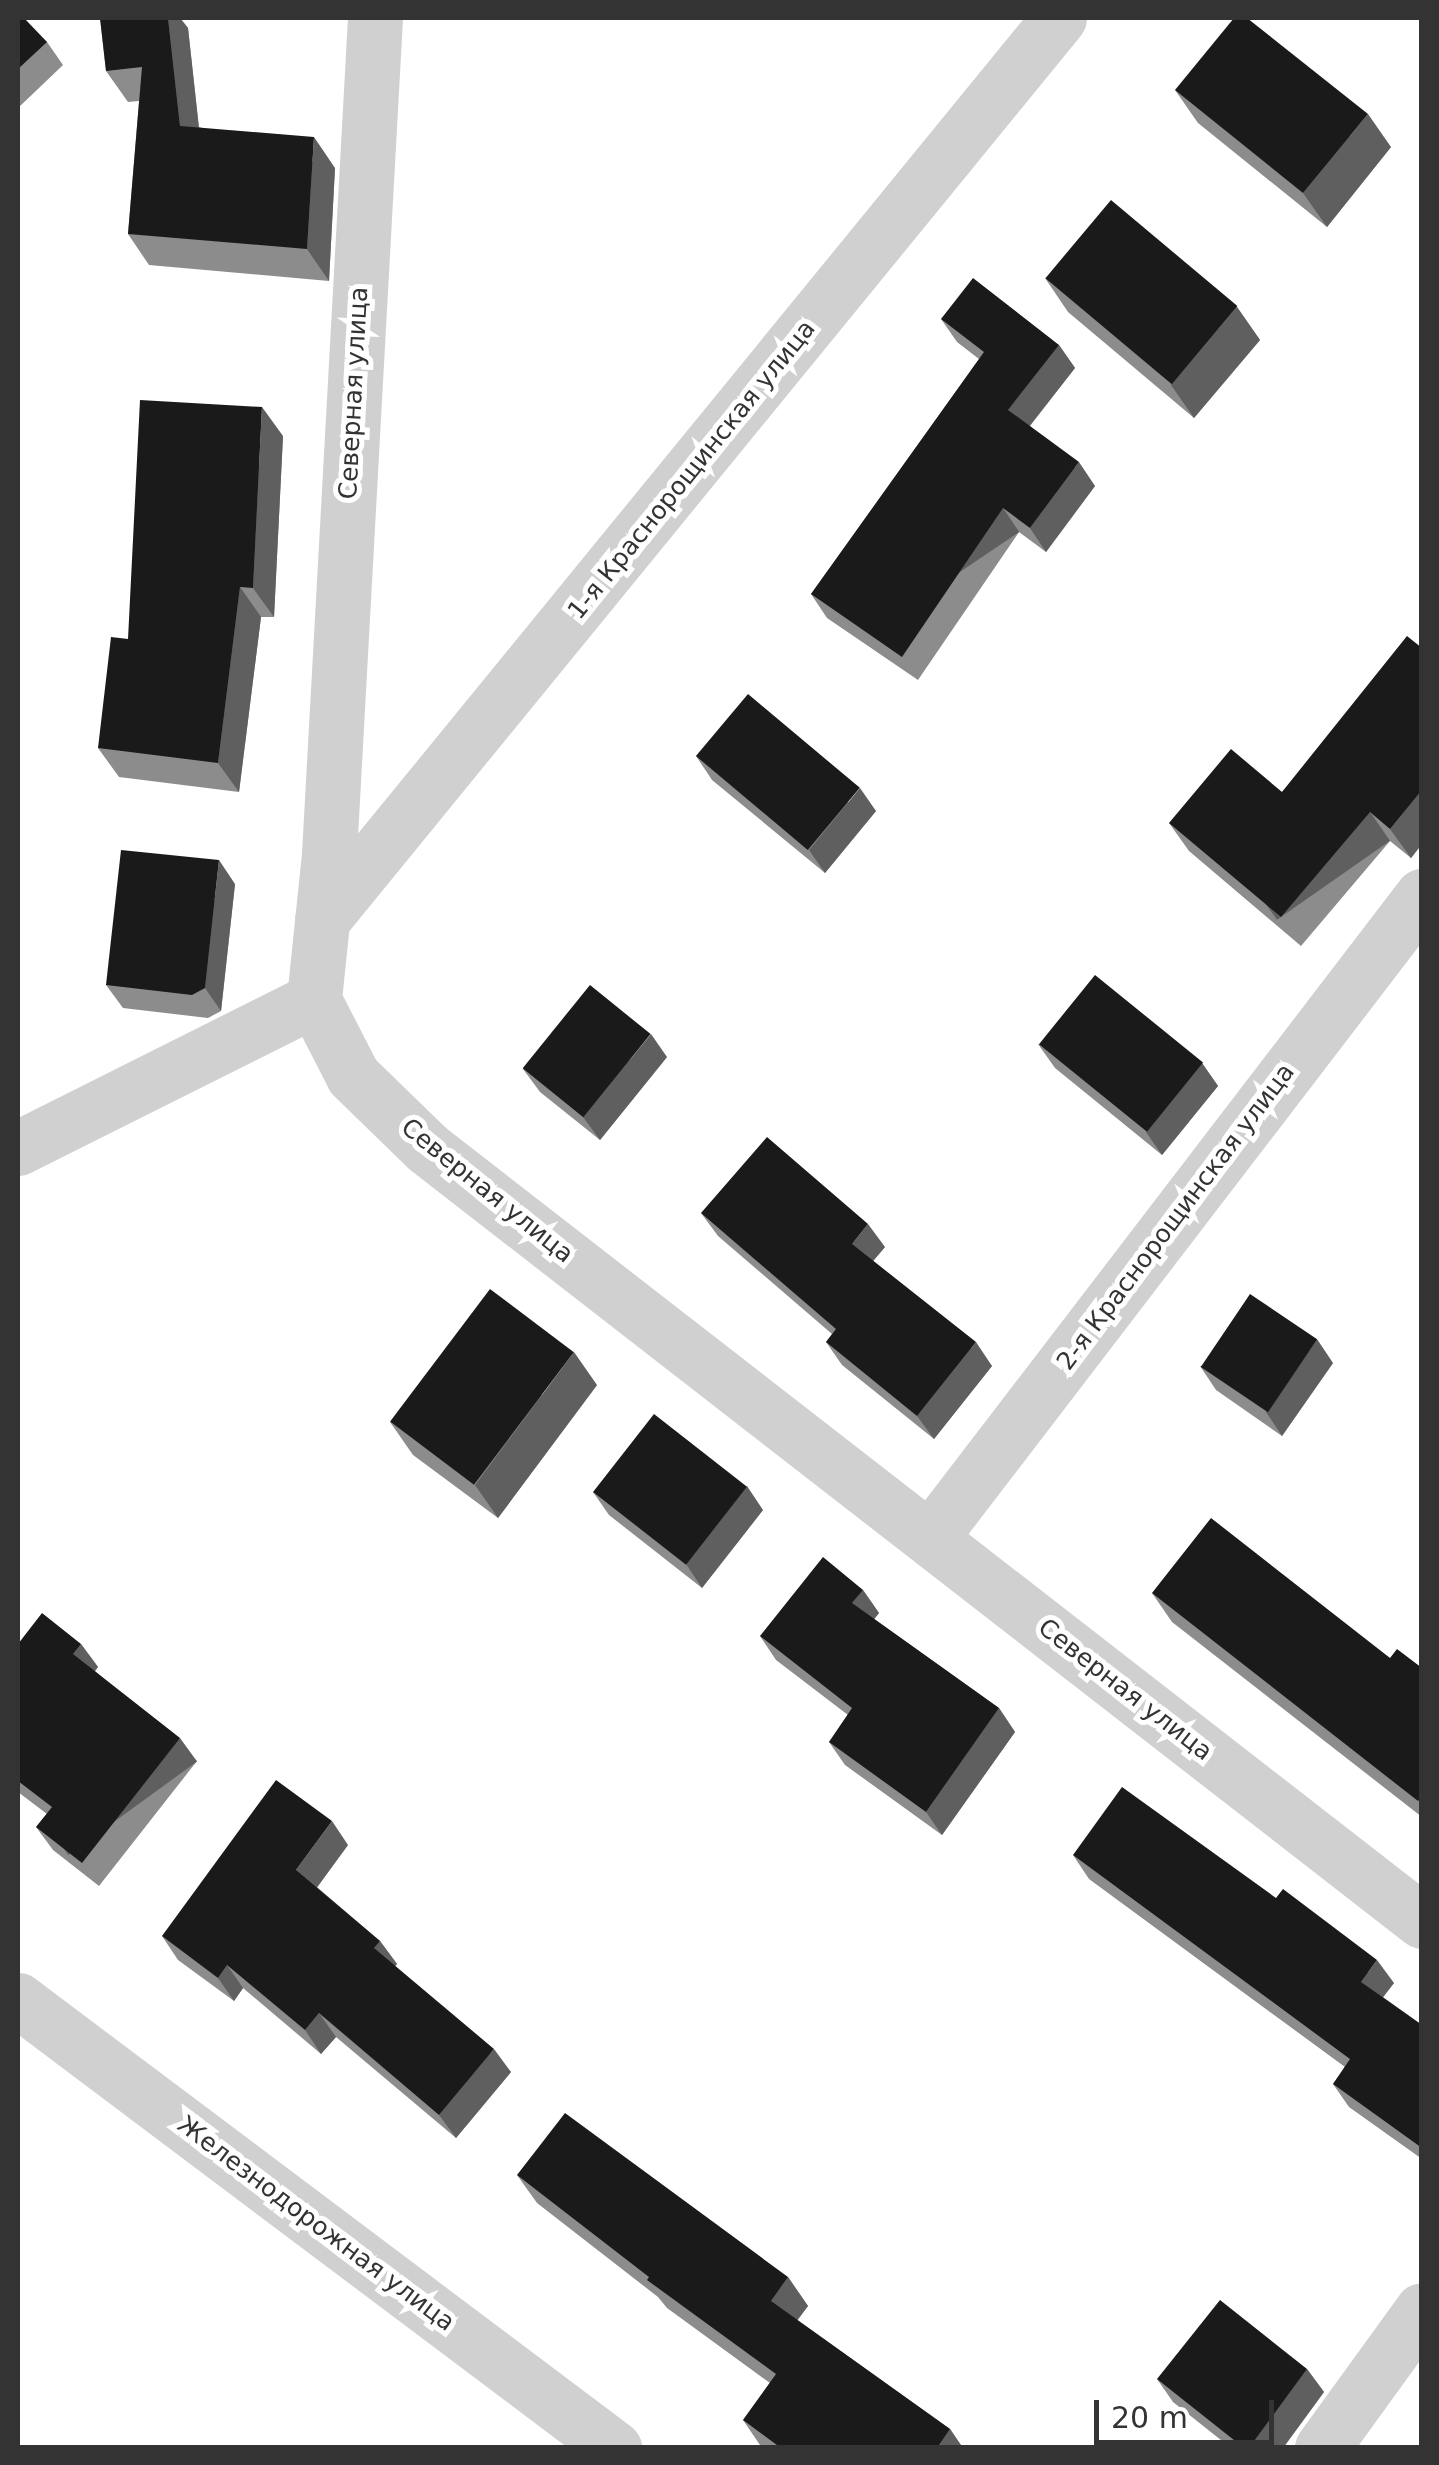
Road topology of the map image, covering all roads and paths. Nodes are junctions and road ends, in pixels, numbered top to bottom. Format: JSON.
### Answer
{"nodes":[{"id":1,"x":375,"y":18,"type":"edge"},
{"id":2,"x":1059,"y":18,"type":"edge"},
{"id":3,"x":1422,"y":896,"type":"edge"},
{"id":4,"x":322,"y":920,"type":"junction"},
{"id":5,"x":314,"y":1000,"type":"junction"},
{"id":6,"x":18,"y":1148,"type":"edge"},
{"id":7,"x":930,"y":1538,"type":"junction"},
{"id":8,"x":1422,"y":1921,"type":"edge"},
{"id":9,"x":18,"y":2000,"type":"edge"},
{"id":10,"x":1422,"y":2310,"type":"edge"},
{"id":11,"x":614,"y":2448,"type":"edge"},
{"id":12,"x":1322,"y":2448,"type":"edge"}],
"edges":[{"from":1,"to":4,"type":"street","name":"Северная улица"},
{"from":2,"to":4,"type":"street","name":"1-я Краснорощинская улица"},
{"from":3,"to":7,"type":"street","name":"2-я Краснорощинская улица"},
{"from":4,"to":5,"type":"street","name":"Северная улица"},
{"from":5,"to":6,"type":"street"},
{"from":5,"to":7,"type":"street","name":"Северная улица"},
{"from":7,"to":8,"type":"street","name":"Северная улица"},
{"from":9,"to":11,"type":"street","name":"Железнодорожная улица"},
{"from":10,"to":12,"type":"street"}]}
